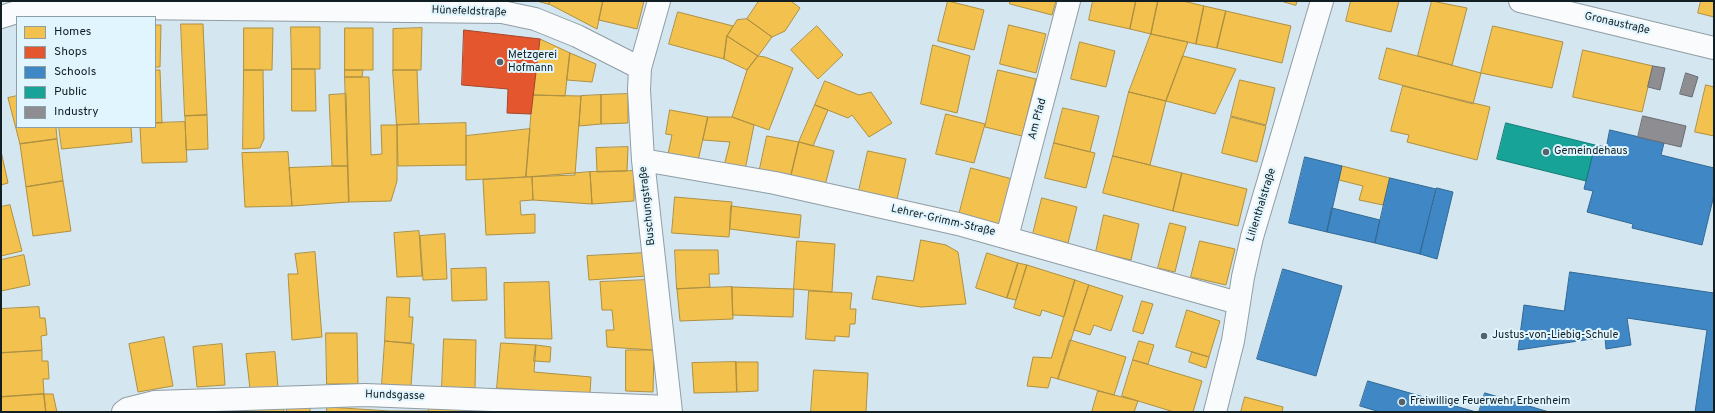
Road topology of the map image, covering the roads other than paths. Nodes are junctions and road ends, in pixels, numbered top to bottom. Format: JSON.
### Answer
{"nodes":[{"id":1,"x":659,"y":1,"type":"edge"},
{"id":2,"x":1069,"y":1,"type":"edge"},
{"id":3,"x":1322,"y":1,"type":"edge"},
{"id":4,"x":1520,"y":1,"type":"edge"},
{"id":5,"x":33,"y":4,"type":"edge"},
{"id":6,"x":1,"y":17,"type":"edge"},
{"id":7,"x":1714,"y":48,"type":"edge"},
{"id":8,"x":640,"y":68,"type":"junction"},
{"id":9,"x":643,"y":160,"type":"junction"},
{"id":10,"x":1007,"y":237,"type":"junction"},
{"id":11,"x":1238,"y":303,"type":"junction"},
{"id":12,"x":670,"y":410,"type":"edge"},
{"id":13,"x":123,"y":412,"type":"edge"},
{"id":14,"x":1214,"y":412,"type":"edge"}],
"edges":[{"from":1,"to":8,"type":"street","name":"Buschungstraße"},
{"from":2,"to":10,"type":"street","name":"Am Pfad"},
{"from":3,"to":11,"type":"street","name":"Lilienthalstraße"},
{"from":4,"to":7,"type":"street","name":"Gronaustraße"},
{"from":5,"to":6,"type":"street","name":"Hünefeldstraße"},
{"from":5,"to":8,"type":"street","name":"Hünefeldstraße"},
{"from":8,"to":9,"type":"street","name":"Buschungstraße"},
{"from":9,"to":10,"type":"street","name":"Lehrer-Grimm-Straße"},
{"from":9,"to":12,"type":"street","name":"Buschungstraße"},
{"from":10,"to":11,"type":"street","name":"Lehrer-Grimm-Straße"},
{"from":11,"to":14,"type":"street","name":"Lilienthalstraße"},
{"from":12,"to":13,"type":"street","name":"Hundsgasse"}]}
